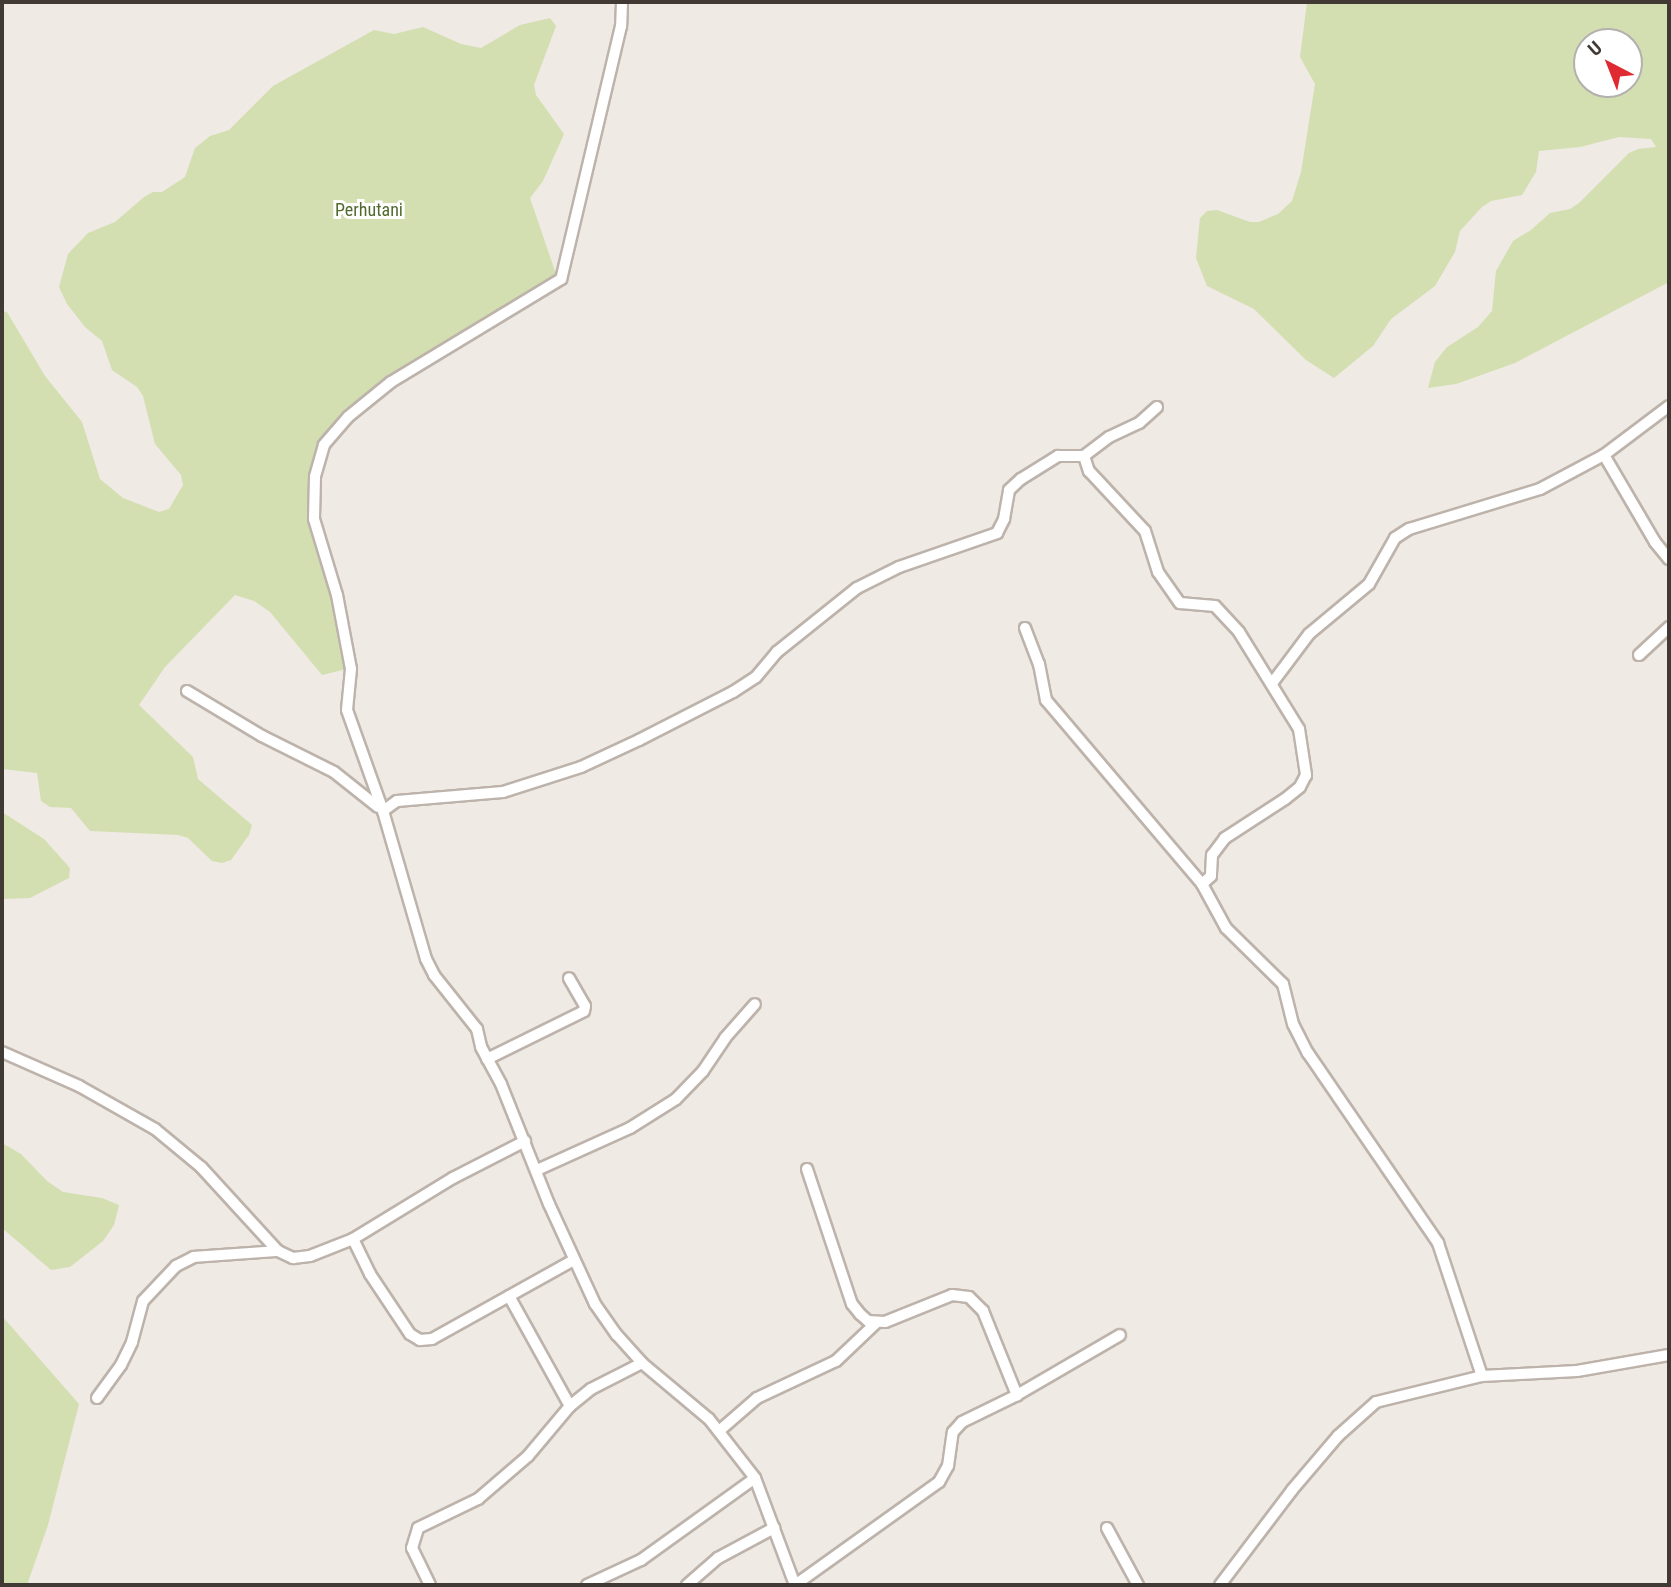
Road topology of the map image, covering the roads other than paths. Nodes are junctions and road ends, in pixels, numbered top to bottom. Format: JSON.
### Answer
{"nodes":[{"id":1,"x":622,"y":2,"type":"edge"},
{"id":2,"x":1669,"y":405,"type":"edge"},
{"id":3,"x":1157,"y":407,"type":"dead end"},
{"id":4,"x":1604,"y":455,"type":"junction"},
{"id":5,"x":1084,"y":456,"type":"junction"},
{"id":6,"x":1669,"y":559,"type":"edge"},
{"id":7,"x":1669,"y":626,"type":"edge"},
{"id":8,"x":1025,"y":628,"type":"dead end"},
{"id":9,"x":1639,"y":655,"type":"dead end"},
{"id":10,"x":1273,"y":682,"type":"junction"},
{"id":11,"x":187,"y":691,"type":"dead end"},
{"id":12,"x":381,"y":809,"type":"junction"},
{"id":13,"x":1202,"y":884,"type":"junction"},
{"id":14,"x":569,"y":978,"type":"dead end"},
{"id":15,"x":755,"y":1004,"type":"dead end"},
{"id":16,"x":2,"y":1052,"type":"edge"},
{"id":17,"x":487,"y":1059,"type":"junction"},
{"id":18,"x":525,"y":1141,"type":"junction"},
{"id":19,"x":807,"y":1169,"type":"dead end"},
{"id":20,"x":537,"y":1170,"type":"junction"},
{"id":21,"x":353,"y":1239,"type":"junction"},
{"id":22,"x":278,"y":1251,"type":"junction"},
{"id":23,"x":574,"y":1260,"type":"junction"},
{"id":24,"x":509,"y":1296,"type":"junction"},
{"id":25,"x":876,"y":1323,"type":"junction"},
{"id":26,"x":1120,"y":1335,"type":"dead end"},
{"id":27,"x":1669,"y":1355,"type":"edge"},
{"id":28,"x":642,"y":1363,"type":"junction"},
{"id":29,"x":1482,"y":1376,"type":"junction"},
{"id":30,"x":1017,"y":1395,"type":"junction"},
{"id":31,"x":97,"y":1398,"type":"dead end"},
{"id":32,"x":570,"y":1406,"type":"junction"},
{"id":33,"x":719,"y":1431,"type":"junction"},
{"id":34,"x":755,"y":1478,"type":"junction"},
{"id":35,"x":774,"y":1528,"type":"junction"},
{"id":36,"x":1107,"y":1528,"type":"dead end"},
{"id":37,"x":430,"y":1585,"type":"edge"},
{"id":38,"x":587,"y":1585,"type":"edge"},
{"id":39,"x":687,"y":1585,"type":"edge"},
{"id":40,"x":795,"y":1585,"type":"edge"},
{"id":41,"x":1138,"y":1585,"type":"edge"},
{"id":42,"x":1220,"y":1585,"type":"edge"}],
"edges":[{"from":1,"to":12,"type":"street"},
{"from":2,"to":4,"type":"street"},
{"from":3,"to":5,"type":"street"},
{"from":4,"to":6,"type":"street"},
{"from":4,"to":10,"type":"street"},
{"from":5,"to":10,"type":"street"},
{"from":5,"to":12,"type":"street"},
{"from":7,"to":9,"type":"street"},
{"from":8,"to":13,"type":"street"},
{"from":10,"to":13,"type":"street"},
{"from":11,"to":12,"type":"street"},
{"from":12,"to":17,"type":"street"},
{"from":13,"to":29,"type":"street"},
{"from":14,"to":17,"type":"street"},
{"from":15,"to":20,"type":"street"},
{"from":16,"to":22,"type":"street"},
{"from":17,"to":18,"type":"street"},
{"from":18,"to":20,"type":"street"},
{"from":18,"to":21,"type":"street"},
{"from":19,"to":25,"type":"street"},
{"from":20,"to":23,"type":"street"},
{"from":21,"to":22,"type":"street"},
{"from":21,"to":24,"type":"street"},
{"from":22,"to":31,"type":"street"},
{"from":23,"to":24,"type":"street"},
{"from":23,"to":28,"type":"street"},
{"from":24,"to":32,"type":"street"},
{"from":25,"to":30,"type":"street"},
{"from":25,"to":33,"type":"street"},
{"from":26,"to":30,"type":"street"},
{"from":27,"to":29,"type":"street"},
{"from":28,"to":32,"type":"street"},
{"from":28,"to":33,"type":"street"},
{"from":29,"to":42,"type":"street"},
{"from":30,"to":40,"type":"street"},
{"from":32,"to":37,"type":"street"},
{"from":33,"to":34,"type":"street"},
{"from":34,"to":35,"type":"street"},
{"from":34,"to":38,"type":"street"},
{"from":35,"to":39,"type":"street"},
{"from":35,"to":40,"type":"street"},
{"from":36,"to":41,"type":"street"}]}
